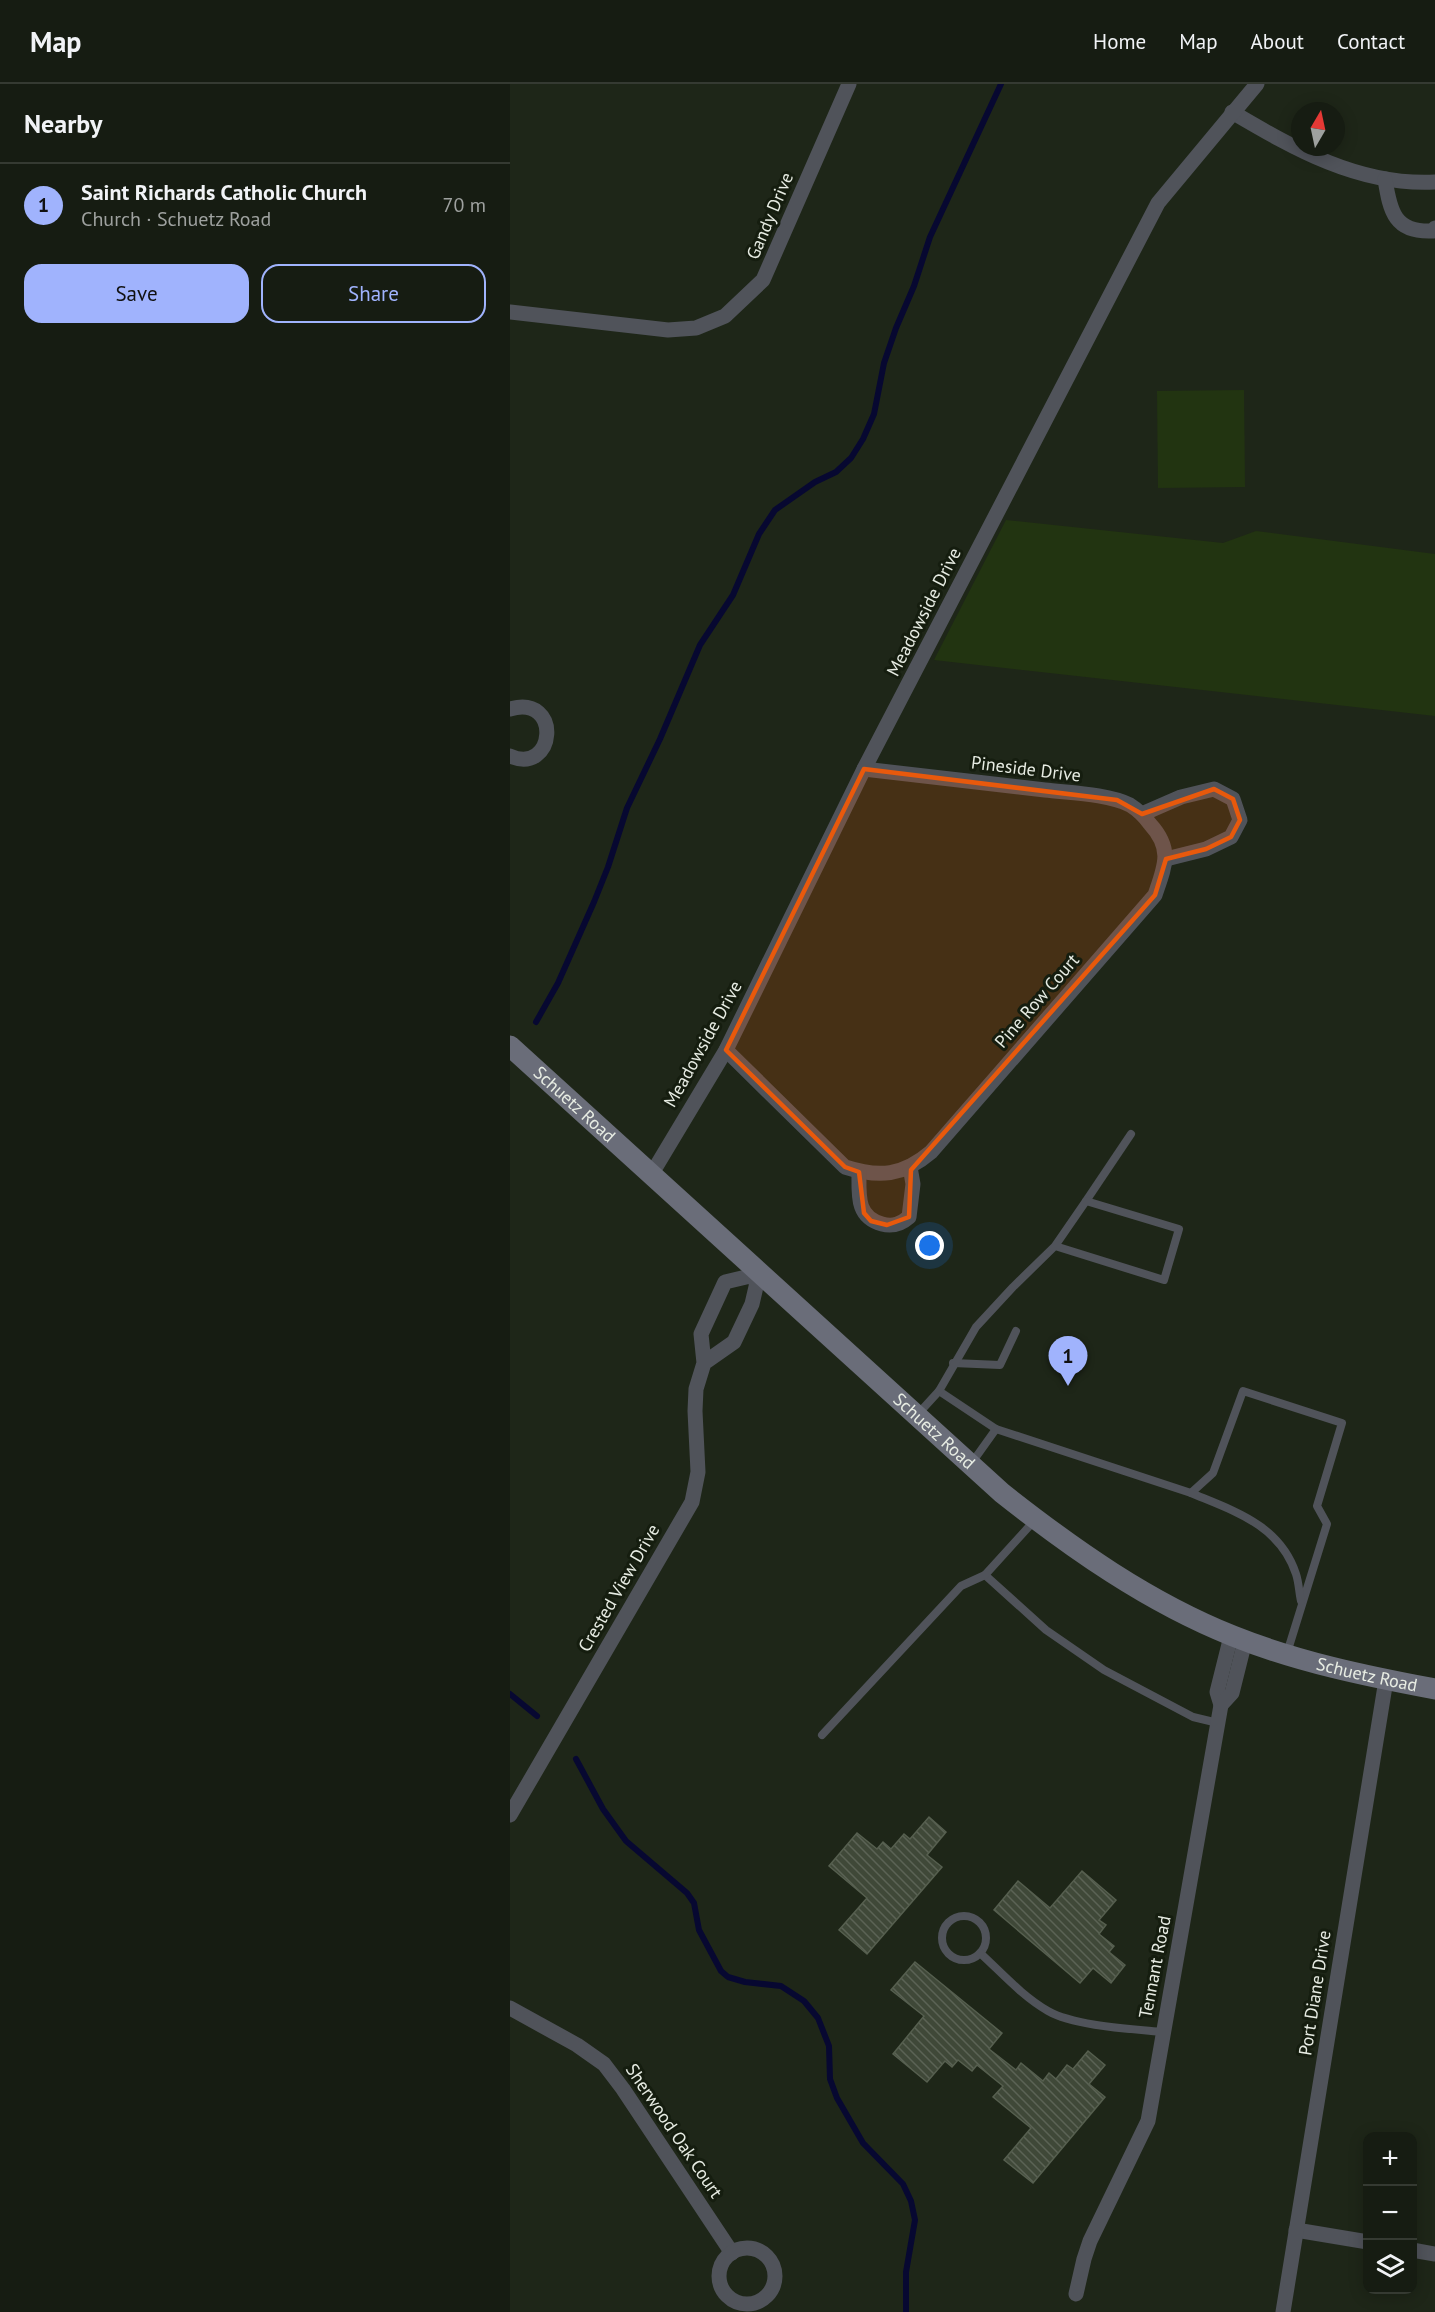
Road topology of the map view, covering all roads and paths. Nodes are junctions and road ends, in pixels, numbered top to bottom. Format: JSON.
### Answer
{"nodes":[{"id":1,"x":849,"y":84,"type":"edge"},
{"id":2,"x":1257,"y":84,"type":"edge"},
{"id":3,"x":1232,"y":112,"type":"junction"},
{"id":4,"x":1385,"y":179,"type":"junction"},
{"id":5,"x":1435,"y":182,"type":"edge"},
{"id":6,"x":1435,"y":228,"type":"edge"},
{"id":7,"x":510,"y":312,"type":"edge"},
{"id":8,"x":510,"y":709,"type":"edge"},
{"id":9,"x":511,"y":760,"type":"edge"},
{"id":10,"x":864,"y":769,"type":"junction"},
{"id":11,"x":1142,"y":814,"type":"junction"},
{"id":12,"x":1165,"y":851,"type":"junction"},
{"id":13,"x":510,"y":1046,"type":"edge"},
{"id":14,"x":726,"y":1050,"type":"junction"},
{"id":15,"x":1131,"y":1134,"type":"dead end"},
{"id":16,"x":910,"y":1167,"type":"junction"},
{"id":17,"x":859,"y":1172,"type":"junction"},
{"id":18,"x":651,"y":1175,"type":"junction"},
{"id":19,"x":1086,"y":1201,"type":"junction"},
{"id":20,"x":1056,"y":1246,"type":"junction"},
{"id":21,"x":759,"y":1274,"type":"junction"},
{"id":22,"x":1016,"y":1331,"type":"dead end"},
{"id":23,"x":704,"y":1364,"type":"junction"},
{"id":24,"x":953,"y":1364,"type":"junction"},
{"id":25,"x":939,"y":1391,"type":"junction"},
{"id":26,"x":917,"y":1416,"type":"junction"},
{"id":27,"x":996,"y":1429,"type":"junction"},
{"id":28,"x":970,"y":1465,"type":"junction"},
{"id":29,"x":1191,"y":1493,"type":"junction"},
{"id":30,"x":1035,"y":1520,"type":"junction"},
{"id":31,"x":985,"y":1575,"type":"junction"},
{"id":32,"x":1302,"y":1605,"type":"junction"},
{"id":33,"x":1238,"y":1638,"type":"junction"},
{"id":34,"x":1287,"y":1655,"type":"junction"},
{"id":35,"x":1386,"y":1680,"type":"junction"},
{"id":36,"x":1435,"y":1689,"type":"edge"},
{"id":37,"x":1218,"y":1722,"type":"junction"},
{"id":38,"x":822,"y":1735,"type":"dead end"},
{"id":39,"x":510,"y":1815,"type":"edge"},
{"id":40,"x":980,"y":1953,"type":"junction"},
{"id":41,"x":510,"y":2007,"type":"edge"},
{"id":42,"x":1163,"y":2032,"type":"junction"},
{"id":43,"x":1296,"y":2230,"type":"junction"},
{"id":44,"x":1363,"y":2241,"type":"edge"},
{"id":45,"x":1417,"y":2251,"type":"edge"},
{"id":46,"x":732,"y":2253,"type":"dead end"},
{"id":47,"x":1435,"y":2254,"type":"edge"},
{"id":48,"x":1076,"y":2294,"type":"dead end"},
{"id":49,"x":1283,"y":2312,"type":"edge"}],
"edges":[{"from":1,"to":7,"type":"street","name":"Gandy Drive"},
{"from":2,"to":3,"type":"street","name":"Meadowside Drive"},
{"from":3,"to":4,"type":"street"},
{"from":3,"to":10,"type":"street","name":"Meadowside Drive"},
{"from":4,"to":5,"type":"street"},
{"from":4,"to":6,"type":"street"},
{"from":8,"to":9,"type":"street"},
{"from":10,"to":11,"type":"street","name":"Pineside Drive"},
{"from":10,"to":14,"type":"street","name":"Meadowside Drive"},
{"from":11,"to":12,"type":"street","name":"Pineside Drive"},
{"from":11,"to":12,"type":"street"},
{"from":12,"to":16,"type":"street","name":"Pine Row Court"},
{"from":13,"to":18,"type":"main road","name":"Schuetz Road"},
{"from":14,"to":17,"type":"street","name":"Pine Row Court"},
{"from":14,"to":18,"type":"street","name":"Meadowside Drive"},
{"from":15,"to":19,"type":"lane"},
{"from":16,"to":17,"type":"street","name":"Pine Row Court"},
{"from":16,"to":17,"type":"street"},
{"from":18,"to":21,"type":"main road","name":"Schuetz Road"},
{"from":19,"to":20,"type":"lane"},
{"from":19,"to":20,"type":"lane"},
{"from":20,"to":24,"type":"lane"},
{"from":21,"to":23,"type":"street"},
{"from":21,"to":23,"type":"street","name":"Crested View Drive"},
{"from":21,"to":26,"type":"main road","name":"Schuetz Road"},
{"from":22,"to":24,"type":"lane"},
{"from":23,"to":39,"type":"street","name":"Crested View Drive"},
{"from":24,"to":25,"type":"lane"},
{"from":25,"to":26,"type":"lane"},
{"from":25,"to":27,"type":"lane"},
{"from":26,"to":28,"type":"main road","name":"Schuetz Road"},
{"from":27,"to":28,"type":"lane"},
{"from":27,"to":29,"type":"lane"},
{"from":28,"to":30,"type":"main road","name":"Schuetz Road"},
{"from":29,"to":32,"type":"lane"},
{"from":29,"to":32,"type":"lane"},
{"from":30,"to":31,"type":"lane"},
{"from":30,"to":33,"type":"main road","name":"Schuetz Road"},
{"from":31,"to":37,"type":"lane"},
{"from":31,"to":38,"type":"lane"},
{"from":32,"to":34,"type":"lane"},
{"from":33,"to":34,"type":"main road","name":"Schuetz Road"},
{"from":33,"to":37,"type":"street","name":"Tennant Road"},
{"from":34,"to":35,"type":"main road","name":"Schuetz Road"},
{"from":35,"to":36,"type":"main road","name":"Schuetz Road"},
{"from":35,"to":43,"type":"street","name":"Port Diane Drive"},
{"from":37,"to":42,"type":"street","name":"Tennant Road"},
{"from":40,"to":40,"type":"lane"},
{"from":40,"to":42,"type":"lane"},
{"from":41,"to":46,"type":"street","name":"Sherwood Oak Court"},
{"from":42,"to":48,"type":"street","name":"Tennant Road"},
{"from":43,"to":44,"type":"street"},
{"from":43,"to":49,"type":"street","name":"Port Diane Drive"},
{"from":45,"to":47,"type":"street"}]}
